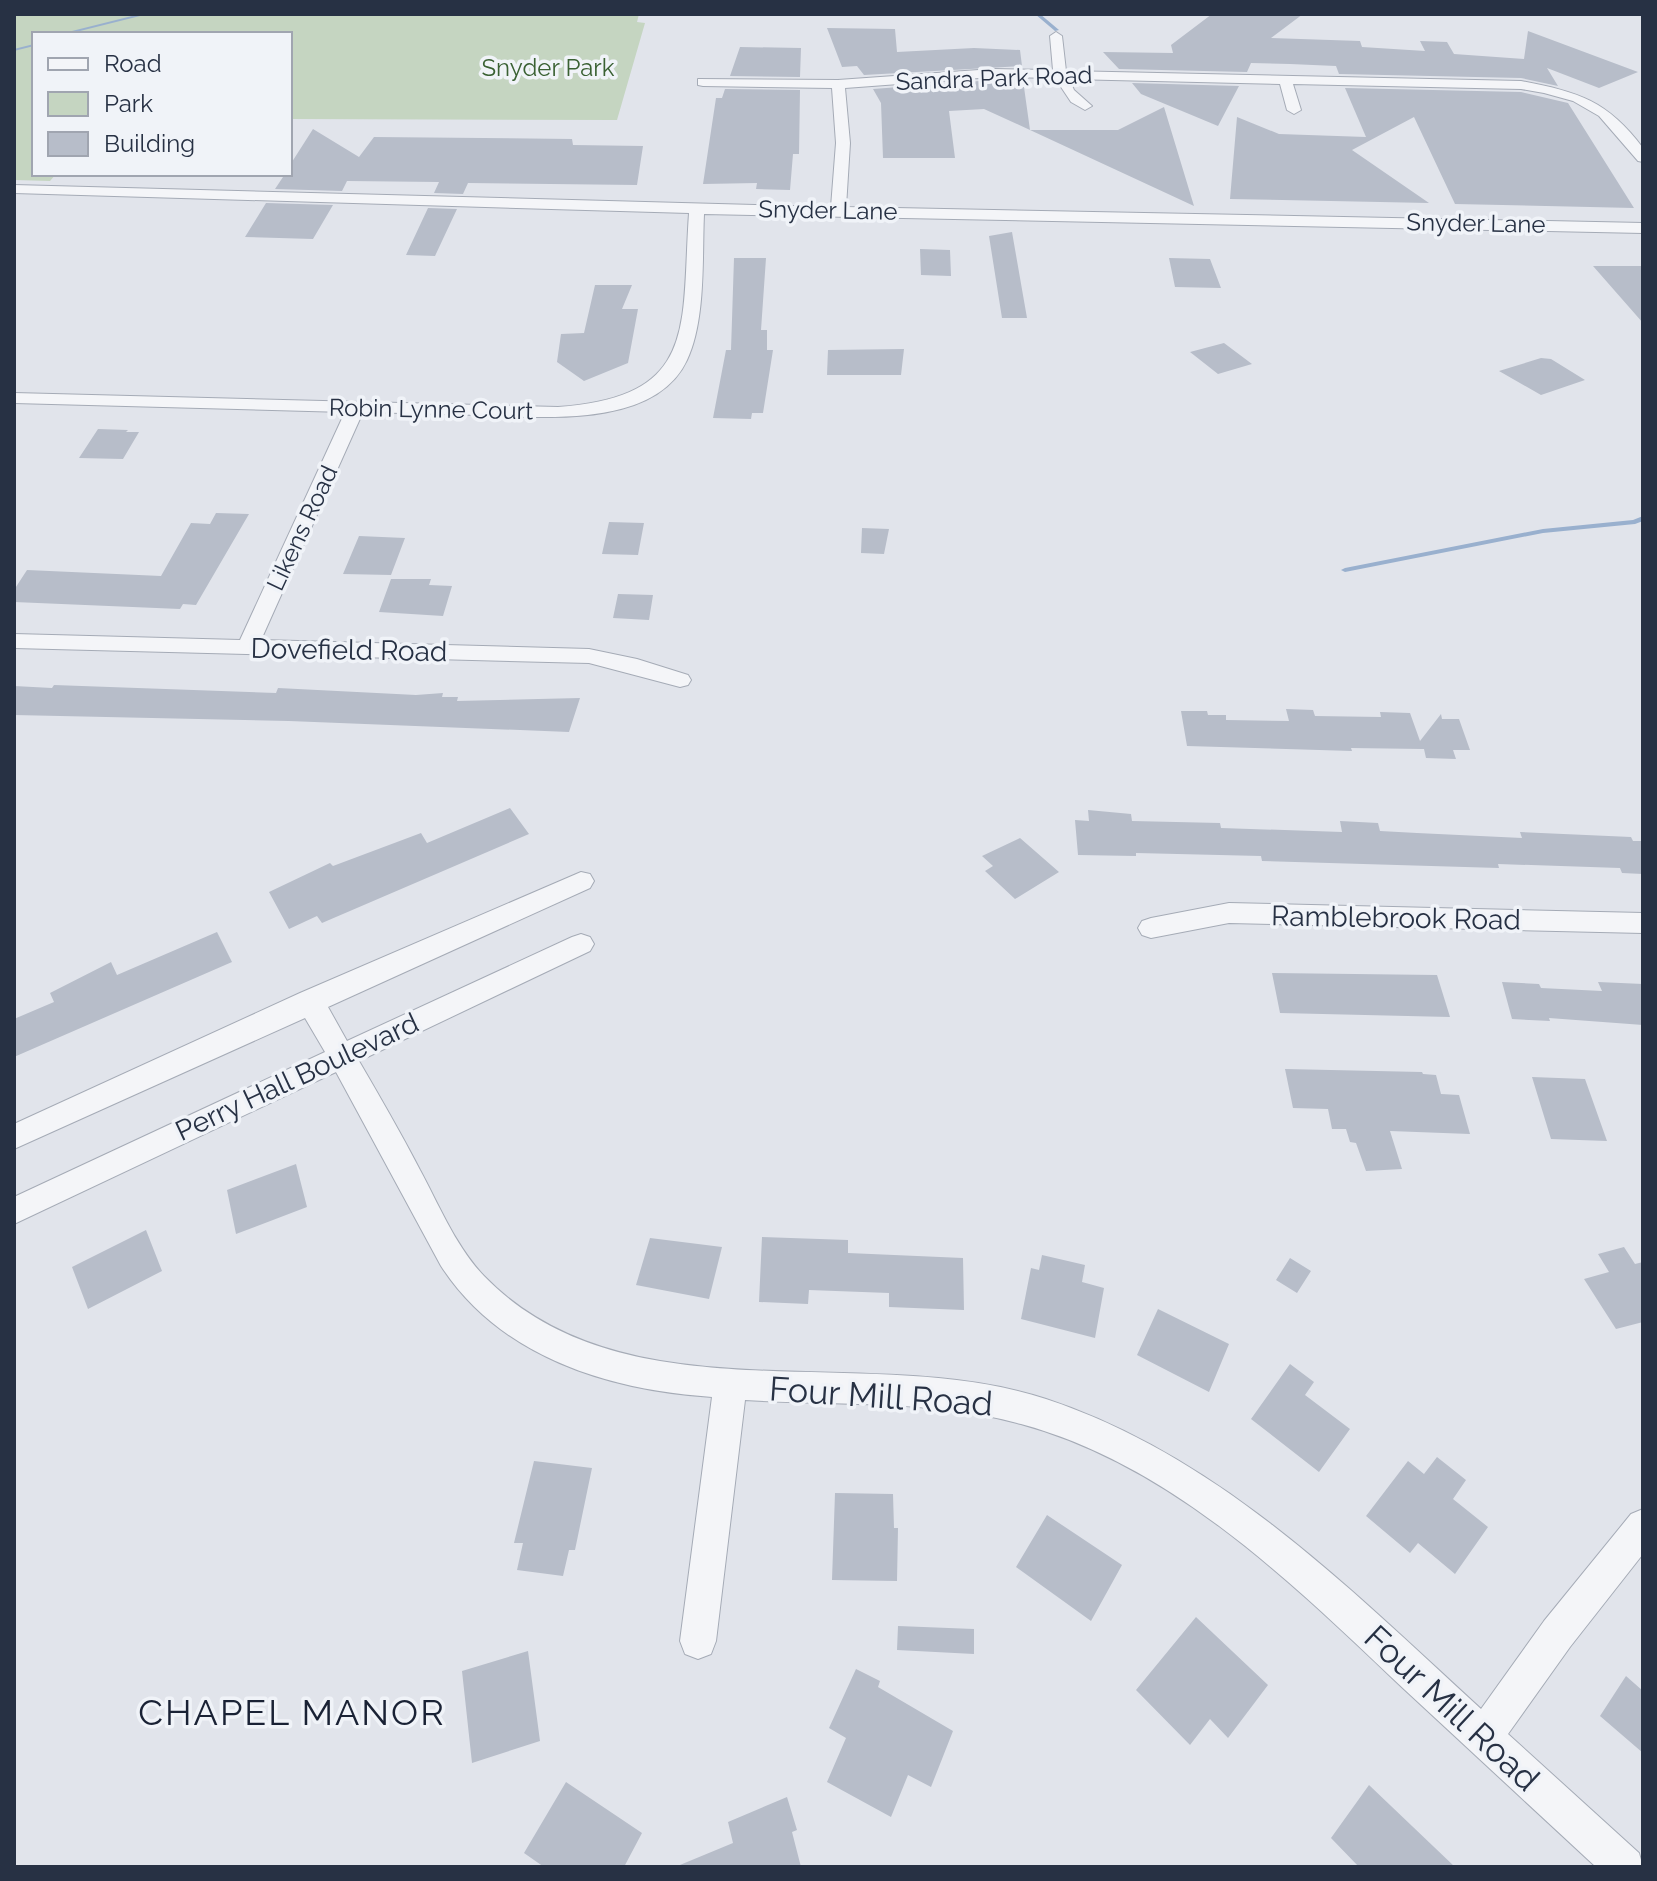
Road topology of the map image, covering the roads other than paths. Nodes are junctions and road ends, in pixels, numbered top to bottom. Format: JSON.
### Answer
{"nodes":[{"id":1,"x":1056,"y":36,"type":"dead end"},
{"id":2,"x":1058,"y":74,"type":"junction"},
{"id":3,"x":1285,"y":79,"type":"junction"},
{"id":4,"x":703,"y":82,"type":"dead end"},
{"id":5,"x":838,"y":84,"type":"junction"},
{"id":6,"x":1085,"y":106,"type":"dead end"},
{"id":7,"x":1294,"y":110,"type":"dead end"},
{"id":8,"x":1643,"y":158,"type":"edge"},
{"id":9,"x":14,"y":189,"type":"edge"},
{"id":10,"x":697,"y":209,"type":"junction"},
{"id":11,"x":838,"y":210,"type":"junction"},
{"id":12,"x":1643,"y":228,"type":"edge"},
{"id":13,"x":14,"y":398,"type":"edge"},
{"id":14,"x":356,"y":408,"type":"junction"},
{"id":15,"x":14,"y":641,"type":"edge"},
{"id":16,"x":247,"y":648,"type":"junction"},
{"id":17,"x":680,"y":680,"type":"dead end"},
{"id":18,"x":581,"y":881,"type":"dead end"},
{"id":19,"x":1643,"y":923,"type":"edge"},
{"id":20,"x":1151,"y":928,"type":"dead end"},
{"id":21,"x":581,"y":944,"type":"dead end"},
{"id":22,"x":310,"y":1001,"type":"junction"},
{"id":23,"x":341,"y":1056,"type":"junction"},
{"id":24,"x":14,"y":1137,"type":"edge"},
{"id":25,"x":14,"y":1211,"type":"edge"},
{"id":26,"x":730,"y":1386,"type":"junction"},
{"id":27,"x":1643,"y":1526,"type":"edge"},
{"id":28,"x":698,"y":1641,"type":"dead end"},
{"id":29,"x":1484,"y":1737,"type":"junction"},
{"id":30,"x":1625,"y":1867,"type":"edge"}],
"edges":[{"from":1,"to":2,"type":"street"},
{"from":2,"to":3,"type":"street","name":"Sandra Park Road"},
{"from":2,"to":5,"type":"street","name":"Sandra Park Road"},
{"from":2,"to":6,"type":"street"},
{"from":3,"to":7,"type":"street"},
{"from":3,"to":8,"type":"street","name":"Sandra Park Road"},
{"from":4,"to":5,"type":"street","name":"Sandra Park Road"},
{"from":5,"to":11,"type":"street"},
{"from":9,"to":10,"type":"street","name":"Snyder Lane"},
{"from":10,"to":11,"type":"street","name":"Snyder Lane"},
{"from":10,"to":14,"type":"street","name":"Robin Lynne Court"},
{"from":11,"to":12,"type":"street","name":"Snyder Lane"},
{"from":13,"to":14,"type":"street","name":"Robin Lynne Court"},
{"from":14,"to":16,"type":"street","name":"Likens Road"},
{"from":15,"to":16,"type":"street","name":"Dovefield Road"},
{"from":16,"to":17,"type":"street","name":"Dovefield Road"},
{"from":18,"to":22,"type":"street"},
{"from":19,"to":20,"type":"street","name":"Ramblebrook Road"},
{"from":21,"to":23,"type":"street","name":"Perry Hall Boulevard"},
{"from":22,"to":23,"type":"street","name":"Four Mill Road"},
{"from":22,"to":24,"type":"street"},
{"from":23,"to":25,"type":"street","name":"Perry Hall Boulevard"},
{"from":23,"to":26,"type":"street","name":"Four Mill Road"},
{"from":26,"to":28,"type":"street"},
{"from":26,"to":29,"type":"street","name":"Four Mill Road"},
{"from":27,"to":29,"type":"street"},
{"from":29,"to":30,"type":"street","name":"Four Mill Road"}]}
